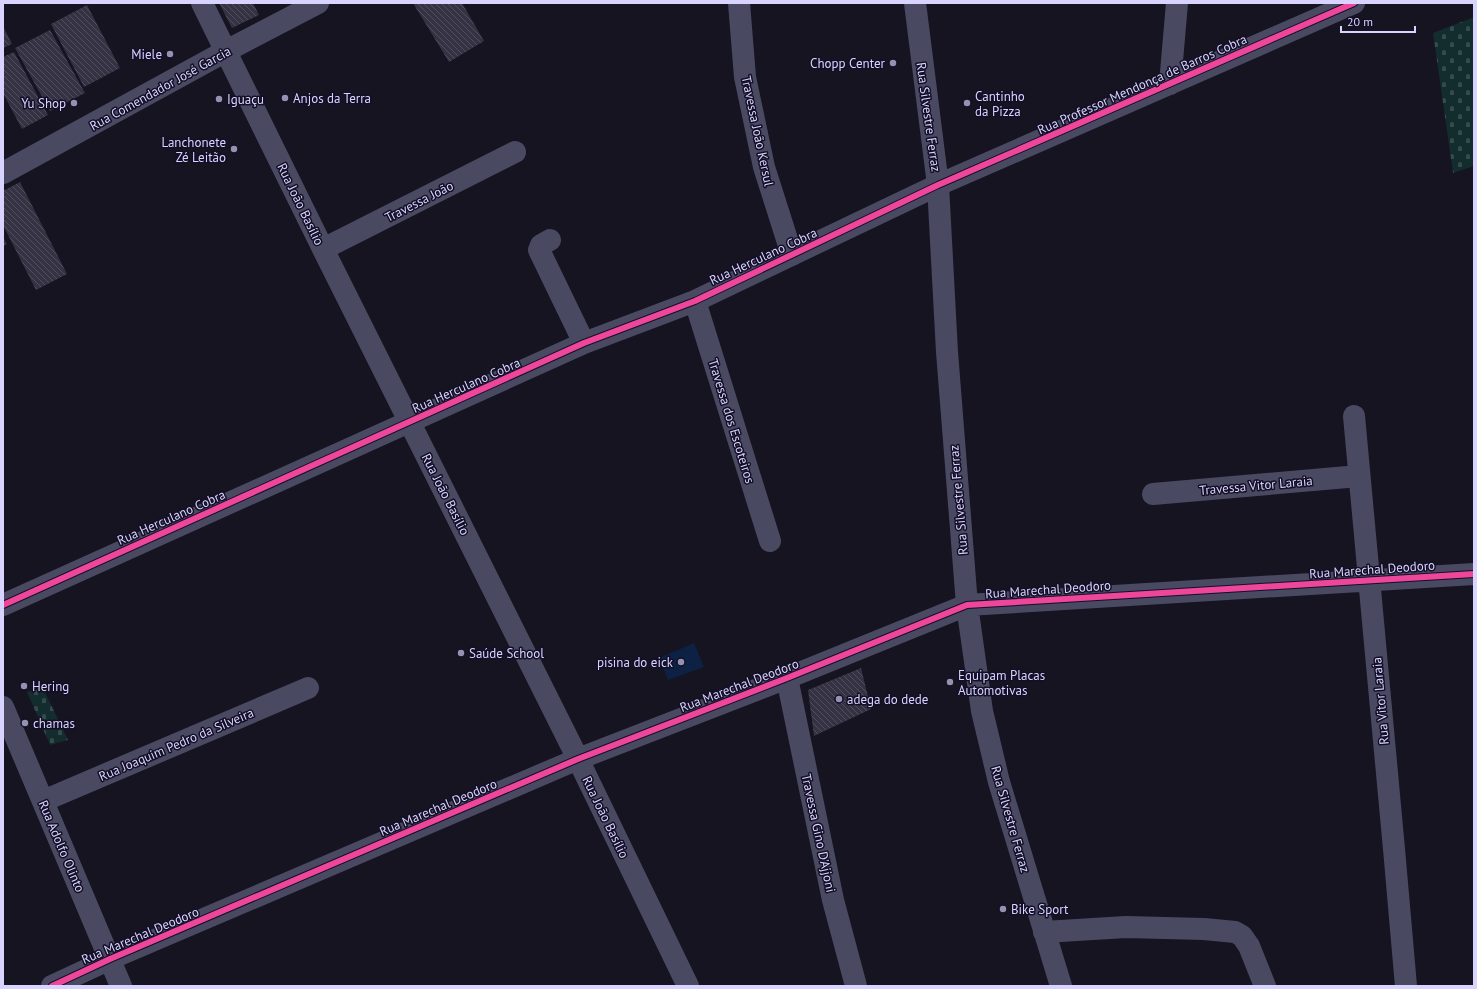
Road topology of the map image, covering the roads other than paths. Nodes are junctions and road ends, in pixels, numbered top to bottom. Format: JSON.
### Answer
{"nodes":[{"id":1,"x":202,"y":3,"type":"edge"},
{"id":2,"x":318,"y":3,"type":"edge"},
{"id":3,"x":739,"y":3,"type":"edge"},
{"id":4,"x":915,"y":3,"type":"edge"},
{"id":5,"x":1177,"y":3,"type":"edge"},
{"id":6,"x":1354,"y":3,"type":"edge"},
{"id":7,"x":226,"y":51,"type":"junction"},
{"id":8,"x":1170,"y":84,"type":"junction"},
{"id":9,"x":515,"y":152,"type":"dead end"},
{"id":10,"x":3,"y":172,"type":"edge"},
{"id":11,"x":938,"y":184,"type":"junction"},
{"id":12,"x":550,"y":240,"type":"dead end"},
{"id":13,"x":323,"y":249,"type":"junction"},
{"id":14,"x":792,"y":255,"type":"junction"},
{"id":15,"x":695,"y":301,"type":"junction"},
{"id":16,"x":584,"y":343,"type":"junction"},
{"id":17,"x":1354,"y":416,"type":"dead end"},
{"id":18,"x":410,"y":422,"type":"junction"},
{"id":19,"x":1359,"y":476,"type":"junction"},
{"id":20,"x":1153,"y":494,"type":"dead end"},
{"id":21,"x":770,"y":541,"type":"dead end"},
{"id":22,"x":1474,"y":574,"type":"edge"},
{"id":23,"x":1369,"y":580,"type":"junction"},
{"id":24,"x":3,"y":605,"type":"edge"},
{"id":25,"x":967,"y":605,"type":"junction"},
{"id":26,"x":787,"y":678,"type":"junction"},
{"id":27,"x":308,"y":688,"type":"dead end"},
{"id":28,"x":3,"y":707,"type":"edge"},
{"id":29,"x":578,"y":759,"type":"junction"},
{"id":30,"x":43,"y":801,"type":"junction"},
{"id":31,"x":1044,"y":932,"type":"junction"},
{"id":32,"x":110,"y":959,"type":"junction"},
{"id":33,"x":52,"y":986,"type":"edge"},
{"id":34,"x":121,"y":986,"type":"edge"},
{"id":35,"x":688,"y":986,"type":"edge"},
{"id":36,"x":856,"y":986,"type":"edge"},
{"id":37,"x":1062,"y":986,"type":"edge"},
{"id":38,"x":1265,"y":986,"type":"edge"},
{"id":39,"x":1406,"y":986,"type":"edge"}],
"edges":[{"from":1,"to":7,"type":"street","name":"Rua João Basílio"},
{"from":2,"to":7,"type":"street","name":"Rua Comendador José Garcia"},
{"from":3,"to":14,"type":"street","name":"Travessa João Kersul"},
{"from":4,"to":11,"type":"street","name":"Rua Silvestre Ferraz"},
{"from":5,"to":8,"type":"street"},
{"from":6,"to":8,"type":"street","name":"Rua Professor Mendonça de Barros Cobra"},
{"from":7,"to":10,"type":"street","name":"Rua Comendador José Garcia"},
{"from":7,"to":13,"type":"street","name":"Rua João Basílio"},
{"from":8,"to":11,"type":"street","name":"Rua Professor Mendonça de Barros Cobra"},
{"from":9,"to":13,"type":"street","name":"Travessa João"},
{"from":11,"to":14,"type":"street","name":"Rua Herculano Cobra"},
{"from":11,"to":25,"type":"street","name":"Rua Silvestre Ferraz"},
{"from":12,"to":16,"type":"street"},
{"from":13,"to":18,"type":"street","name":"Rua João Basílio"},
{"from":14,"to":15,"type":"street","name":"Rua Herculano Cobra"},
{"from":15,"to":16,"type":"street","name":"Rua Herculano Cobra"},
{"from":15,"to":21,"type":"street","name":"Travessa dos Escoteiros"},
{"from":16,"to":18,"type":"street","name":"Rua Herculano Cobra"},
{"from":17,"to":19,"type":"street","name":"Rua Vitor Laraia"},
{"from":18,"to":24,"type":"street","name":"Rua Herculano Cobra"},
{"from":18,"to":29,"type":"street","name":"Rua João Basílio"},
{"from":19,"to":20,"type":"street","name":"Travessa Vitor Laraia"},
{"from":19,"to":23,"type":"street","name":"Rua Vitor Laraia"},
{"from":22,"to":23,"type":"street","name":"Rua Marechal Deodoro"},
{"from":23,"to":25,"type":"street","name":"Rua Marechal Deodoro"},
{"from":23,"to":39,"type":"street","name":"Rua Vitor Laraia"},
{"from":25,"to":26,"type":"street","name":"Rua Marechal Deodoro"},
{"from":25,"to":31,"type":"street","name":"Rua Silvestre Ferraz"},
{"from":26,"to":29,"type":"street","name":"Rua Marechal Deodoro"},
{"from":26,"to":36,"type":"street","name":"Travessa Gino D'Ajjoni"},
{"from":27,"to":30,"type":"street","name":"Rua Joaquim Pedro da Silveira"},
{"from":28,"to":30,"type":"street","name":"Rua Adolfo Olinto"},
{"from":29,"to":32,"type":"street","name":"Rua Marechal Deodoro"},
{"from":29,"to":35,"type":"street","name":"Rua João Basílio"},
{"from":30,"to":32,"type":"street","name":"Rua Adolfo Olinto"},
{"from":31,"to":37,"type":"street","name":"Rua Silvestre Ferraz"},
{"from":31,"to":38,"type":"street"},
{"from":32,"to":33,"type":"street","name":"Rua Marechal Deodoro"},
{"from":32,"to":34,"type":"street","name":"Rua Adolfo Olinto"}]}
